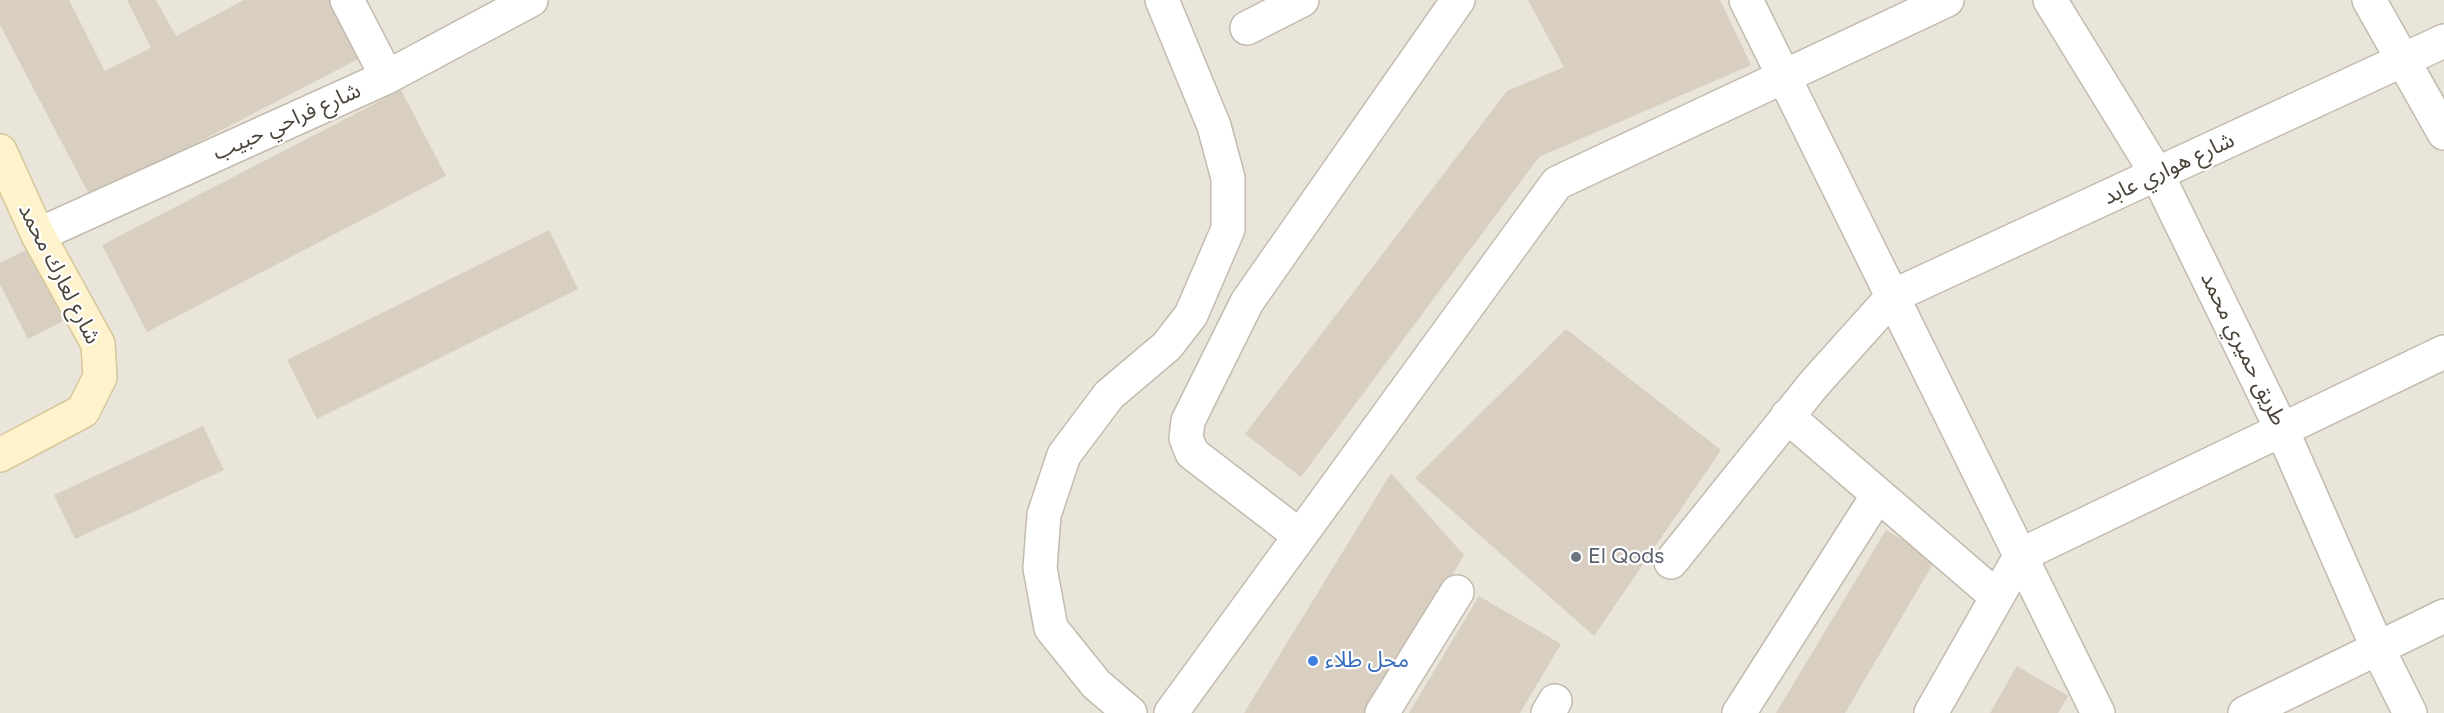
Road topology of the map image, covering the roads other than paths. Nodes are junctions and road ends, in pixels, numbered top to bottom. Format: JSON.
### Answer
{"nodes":[{"id":1,"x":347,"y":0,"type":"edge"},
{"id":2,"x":531,"y":0,"type":"edge"},
{"id":3,"x":1162,"y":0,"type":"edge"},
{"id":4,"x":1302,"y":0,"type":"edge"},
{"id":5,"x":1458,"y":0,"type":"edge"},
{"id":6,"x":1746,"y":0,"type":"edge"},
{"id":7,"x":1947,"y":0,"type":"edge"},
{"id":8,"x":2050,"y":0,"type":"edge"},
{"id":9,"x":2369,"y":0,"type":"edge"},
{"id":10,"x":1247,"y":28,"type":"dead end"},
{"id":11,"x":2444,"y":41,"type":"edge"},
{"id":12,"x":2403,"y":61,"type":"junction"},
{"id":13,"x":387,"y":77,"type":"junction"},
{"id":14,"x":1782,"y":78,"type":"junction"},
{"id":15,"x":2444,"y":134,"type":"edge"},
{"id":16,"x":0,"y":151,"type":"edge"},
{"id":17,"x":2157,"y":174,"type":"junction"},
{"id":18,"x":38,"y":235,"type":"junction"},
{"id":19,"x":1893,"y":296,"type":"junction"},
{"id":20,"x":2444,"y":352,"type":"edge"},
{"id":21,"x":1787,"y":416,"type":"junction"},
{"id":22,"x":2282,"y":430,"type":"junction"},
{"id":23,"x":0,"y":455,"type":"edge"},
{"id":24,"x":1878,"y":495,"type":"junction"},
{"id":25,"x":1300,"y":536,"type":"junction"},
{"id":26,"x":2021,"y":555,"type":"junction"},
{"id":27,"x":1671,"y":562,"type":"dead end"},
{"id":28,"x":1458,"y":592,"type":"dead end"},
{"id":29,"x":1997,"y":597,"type":"junction"},
{"id":30,"x":2444,"y":616,"type":"edge"},
{"id":31,"x":2378,"y":649,"type":"junction"},
{"id":32,"x":1131,"y":713,"type":"edge"},
{"id":33,"x":1171,"y":713,"type":"edge"},
{"id":34,"x":1383,"y":713,"type":"edge"},
{"id":35,"x":1739,"y":713,"type":"edge"},
{"id":36,"x":1930,"y":713,"type":"edge"},
{"id":37,"x":2098,"y":713,"type":"edge"},
{"id":38,"x":2245,"y":713,"type":"edge"},
{"id":39,"x":2410,"y":713,"type":"edge"}],
"edges":[{"from":1,"to":13,"type":"street"},
{"from":2,"to":13,"type":"street","name":"شارع فراحي حبيب"},
{"from":3,"to":32,"type":"street"},
{"from":4,"to":10,"type":"street"},
{"from":5,"to":25,"type":"street"},
{"from":6,"to":14,"type":"street"},
{"from":7,"to":14,"type":"street"},
{"from":8,"to":17,"type":"street","name":"طريق حميري محمد"},
{"from":9,"to":12,"type":"street"},
{"from":11,"to":12,"type":"street","name":"شارع هواري عابد"},
{"from":12,"to":15,"type":"street"},
{"from":12,"to":17,"type":"street","name":"شارع هواري عابد"},
{"from":13,"to":18,"type":"street","name":"شارع فراحي حبيب"},
{"from":14,"to":19,"type":"street"},
{"from":14,"to":25,"type":"street"},
{"from":16,"to":18,"type":"street","name":"شارع لعارك محمد"},
{"from":17,"to":19,"type":"street","name":"شارع هواري عابد"},
{"from":17,"to":22,"type":"street","name":"طريق حميري محمد"},
{"from":18,"to":23,"type":"street","name":"شارع لعارك محمد"},
{"from":19,"to":21,"type":"street"},
{"from":19,"to":26,"type":"street"},
{"from":20,"to":22,"type":"street"},
{"from":21,"to":24,"type":"street"},
{"from":21,"to":27,"type":"street"},
{"from":22,"to":26,"type":"street"},
{"from":22,"to":31,"type":"street","name":"طريق حميري محمد"},
{"from":24,"to":29,"type":"street"},
{"from":24,"to":35,"type":"street"},
{"from":25,"to":33,"type":"street"},
{"from":26,"to":29,"type":"street"},
{"from":26,"to":37,"type":"street"},
{"from":28,"to":34,"type":"street"},
{"from":29,"to":36,"type":"street"},
{"from":30,"to":31,"type":"street"},
{"from":31,"to":38,"type":"street"},
{"from":31,"to":39,"type":"street","name":"طريق حميري محمد"}]}
